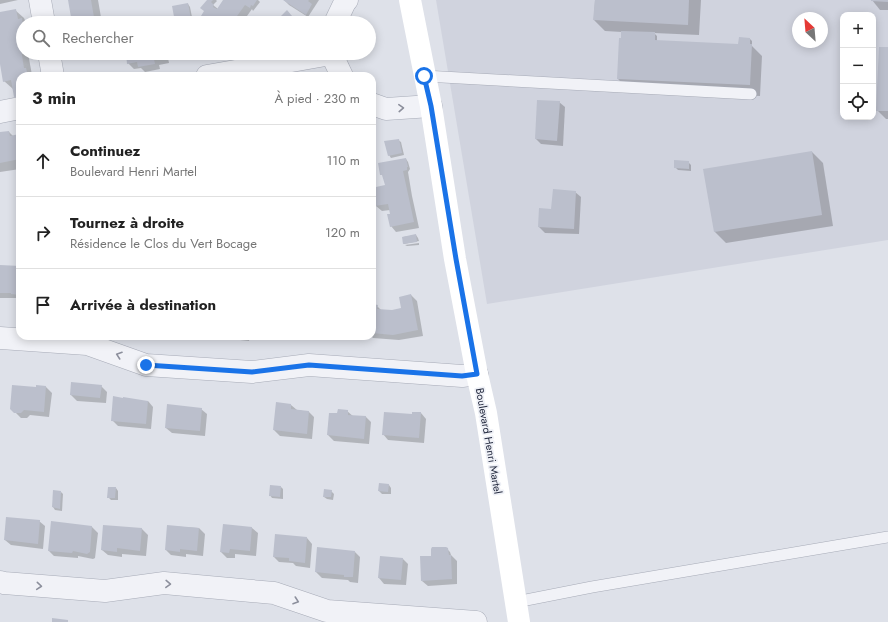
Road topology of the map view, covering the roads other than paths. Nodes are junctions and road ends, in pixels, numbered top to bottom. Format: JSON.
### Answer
{"nodes":[{"id":1,"x":40,"y":0,"type":"edge"},
{"id":2,"x":347,"y":0,"type":"edge"},
{"id":3,"x":410,"y":0,"type":"edge"},
{"id":4,"x":43,"y":16,"type":"edge"},
{"id":5,"x":338,"y":16,"type":"edge"},
{"id":6,"x":50,"y":60,"type":"edge"},
{"id":7,"x":297,"y":60,"type":"edge"},
{"id":8,"x":334,"y":60,"type":"edge"},
{"id":9,"x":52,"y":72,"type":"edge"},
{"id":10,"x":230,"y":72,"type":"edge"},
{"id":11,"x":340,"y":72,"type":"edge"},
{"id":12,"x":424,"y":76,"type":"junction"},
{"id":13,"x":751,"y":94,"type":"dead end"},
{"id":14,"x":376,"y":105,"type":"edge"},
{"id":15,"x":431,"y":106,"type":"junction"},
{"id":16,"x":16,"y":109,"type":"edge"},
{"id":17,"x":0,"y":112,"type":"edge"},
{"id":18,"x":0,"y":338,"type":"edge"},
{"id":19,"x":16,"y":339,"type":"edge"},
{"id":20,"x":29,"y":340,"type":"edge"},
{"id":21,"x":477,"y":374,"type":"junction"},
{"id":22,"x":888,"y":537,"type":"edge"},
{"id":23,"x":0,"y":582,"type":"edge"},
{"id":24,"x":516,"y":616,"type":"edge"},
{"id":25,"x":476,"y":622,"type":"edge"}],
"edges":[{"from":1,"to":4,"type":"street"},
{"from":2,"to":5,"type":"street"},
{"from":3,"to":12,"type":"street","name":"Boulevard Henri Martel"},
{"from":6,"to":9,"type":"street"},
{"from":7,"to":10,"type":"street"},
{"from":8,"to":11,"type":"street"},
{"from":12,"to":13,"type":"lane"},
{"from":12,"to":15,"type":"street","name":"Boulevard Henri Martel"},
{"from":14,"to":15,"type":"street","one_way":true},
{"from":15,"to":21,"type":"street","name":"Boulevard Henri Martel"},
{"from":16,"to":17,"type":"street"},
{"from":19,"to":18,"type":"street","one_way":true},
{"from":21,"to":20,"type":"street","one_way":true},
{"from":21,"to":24,"type":"street","name":"Boulevard Henri Martel"},
{"from":22,"to":24,"type":"lane"},
{"from":23,"to":25,"type":"street","one_way":true}]}
